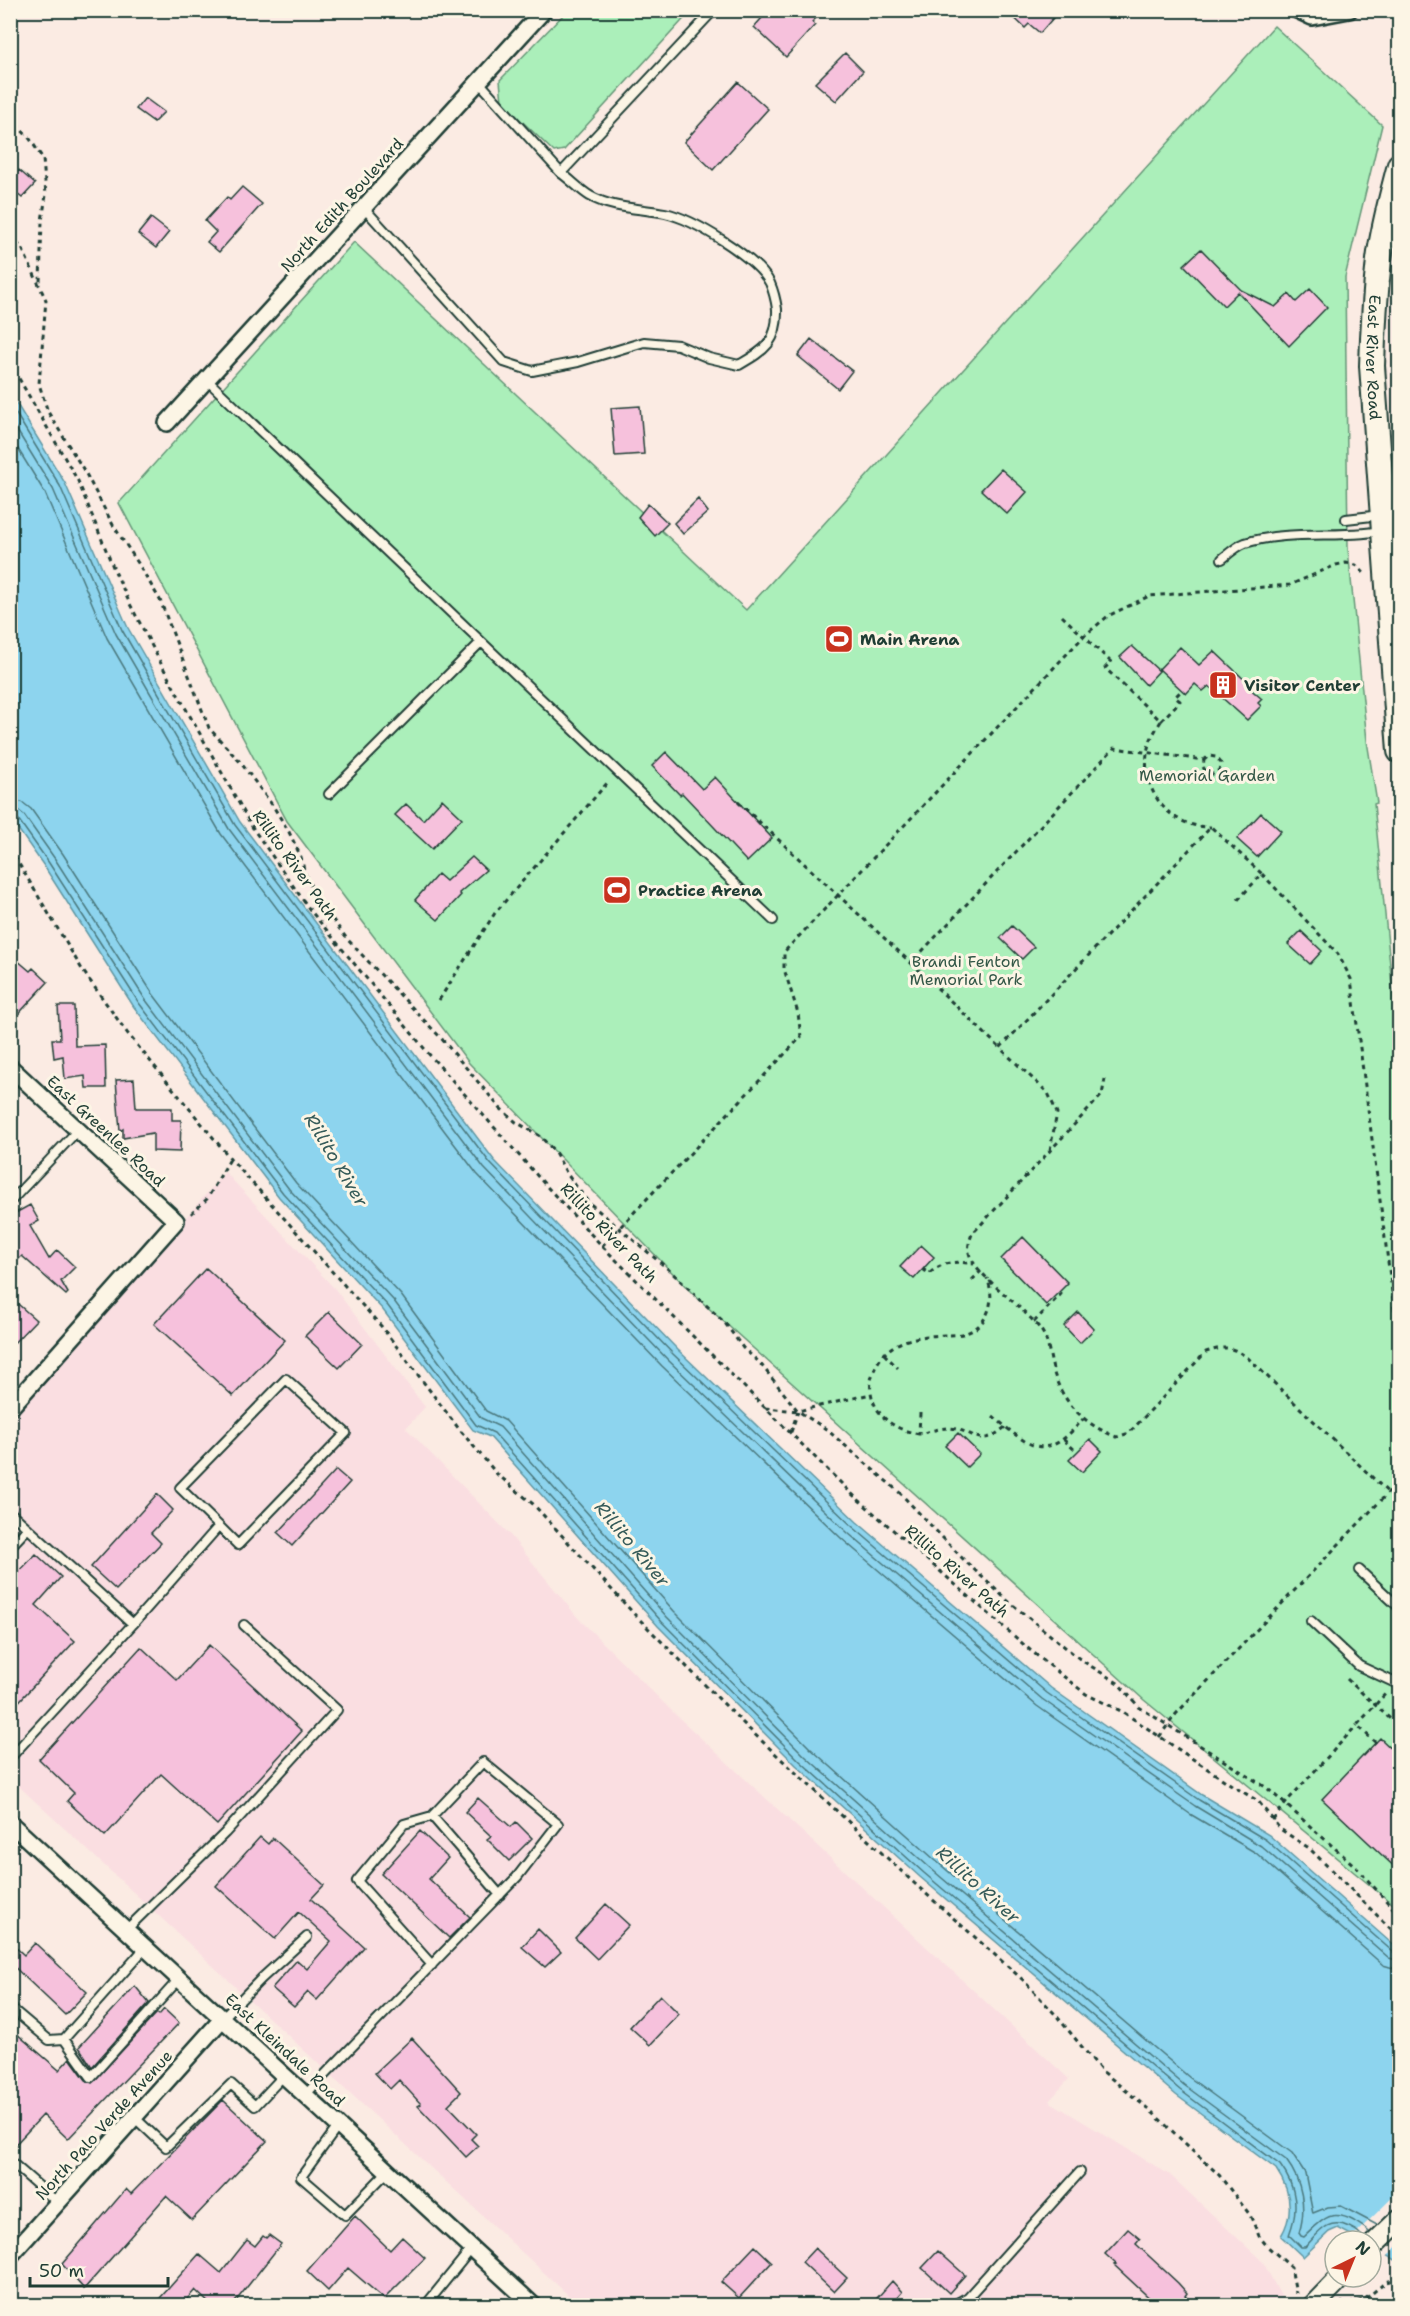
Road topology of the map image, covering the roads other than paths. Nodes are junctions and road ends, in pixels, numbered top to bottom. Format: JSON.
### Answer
{"nodes":[{"id":1,"x":544,"y":10,"type":"edge"},
{"id":2,"x":714,"y":10,"type":"edge"},
{"id":3,"x":1297,"y":10,"type":"edge"},
{"id":4,"x":1349,"y":10,"type":"edge"},
{"id":5,"x":478,"y":82,"type":"junction"},
{"id":6,"x":1400,"y":165,"type":"edge"},
{"id":7,"x":561,"y":172,"type":"junction"},
{"id":8,"x":363,"y":208,"type":"junction"},
{"id":9,"x":207,"y":380,"type":"junction"},
{"id":10,"x":167,"y":423,"type":"dead end"},
{"id":11,"x":1346,"y":519,"type":"dead end"},
{"id":12,"x":1392,"y":531,"type":"edge"},
{"id":13,"x":1221,"y":559,"type":"dead end"},
{"id":14,"x":482,"y":642,"type":"junction"},
{"id":15,"x":1400,"y":751,"type":"edge"},
{"id":16,"x":329,"y":794,"type":"dead end"},
{"id":17,"x":773,"y":920,"type":"dead end"},
{"id":18,"x":10,"y":1067,"type":"edge"},
{"id":19,"x":78,"y":1130,"type":"junction"},
{"id":20,"x":10,"y":1202,"type":"edge"},
{"id":21,"x":10,"y":1408,"type":"edge"},
{"id":22,"x":10,"y":1512,"type":"edge"},
{"id":23,"x":219,"y":1526,"type":"junction"},
{"id":24,"x":28,"y":1528,"type":"junction"},
{"id":25,"x":10,"y":1547,"type":"edge"},
{"id":26,"x":1359,"y":1570,"type":"dead end"},
{"id":27,"x":1400,"y":1608,"type":"edge"},
{"id":28,"x":1311,"y":1621,"type":"dead end"},
{"id":29,"x":133,"y":1624,"type":"junction"},
{"id":30,"x":244,"y":1625,"type":"dead end"},
{"id":31,"x":1398,"y":1684,"type":"edge"},
{"id":32,"x":10,"y":1758,"type":"edge"},
{"id":33,"x":432,"y":1816,"type":"junction"},
{"id":34,"x":15,"y":1830,"type":"edge"},
{"id":35,"x":500,"y":1895,"type":"junction"},
{"id":36,"x":127,"y":1929,"type":"junction"},
{"id":37,"x":307,"y":1937,"type":"dead end"},
{"id":38,"x":146,"y":1947,"type":"junction"},
{"id":39,"x":432,"y":1965,"type":"junction"},
{"id":40,"x":180,"y":1978,"type":"junction"},
{"id":41,"x":10,"y":2007,"type":"edge"},
{"id":42,"x":223,"y":2018,"type":"junction"},
{"id":43,"x":64,"y":2039,"type":"junction"},
{"id":44,"x":285,"y":2074,"type":"junction"},
{"id":45,"x":306,"y":2094,"type":"junction"},
{"id":46,"x":134,"y":2117,"type":"junction"},
{"id":47,"x":339,"y":2125,"type":"junction"},
{"id":48,"x":10,"y":2161,"type":"edge"},
{"id":49,"x":388,"y":2171,"type":"junction"},
{"id":50,"x":1080,"y":2172,"type":"dead end"},
{"id":51,"x":58,"y":2203,"type":"junction"},
{"id":52,"x":1400,"y":2219,"type":"edge"},
{"id":53,"x":1383,"y":2235,"type":"edge"},
{"id":54,"x":472,"y":2248,"type":"junction"},
{"id":55,"x":10,"y":2256,"type":"edge"},
{"id":56,"x":1329,"y":2289,"type":"edge"},
{"id":57,"x":425,"y":2306,"type":"edge"},
{"id":58,"x":534,"y":2306,"type":"edge"},
{"id":59,"x":952,"y":2306,"type":"edge"},
{"id":60,"x":1313,"y":2306,"type":"edge"}],
"edges":[{"from":1,"to":5,"type":"street","name":"North Edith Boulevard"},
{"from":2,"to":7,"type":"lane"},
{"from":3,"to":4,"type":"street"},
{"from":5,"to":7,"type":"lane"},
{"from":5,"to":8,"type":"street","name":"North Edith Boulevard"},
{"from":6,"to":12,"type":"main road","name":"East River Road"},
{"from":7,"to":8,"type":"lane"},
{"from":8,"to":9,"type":"street","name":"North Edith Boulevard"},
{"from":9,"to":10,"type":"street","name":"North Edith Boulevard"},
{"from":9,"to":14,"type":"lane"},
{"from":11,"to":12,"type":"lane"},
{"from":12,"to":13,"type":"lane"},
{"from":12,"to":15,"type":"main road","name":"East River Road"},
{"from":14,"to":16,"type":"lane"},
{"from":14,"to":17,"type":"lane"},
{"from":18,"to":19,"type":"street","name":"East Greenlee Road"},
{"from":19,"to":20,"type":"lane"},
{"from":19,"to":21,"type":"street","name":"East Greenlee Road"},
{"from":22,"to":24,"type":"lane"},
{"from":23,"to":23,"type":"lane"},
{"from":23,"to":29,"type":"lane"},
{"from":24,"to":25,"type":"lane"},
{"from":24,"to":29,"type":"lane"},
{"from":26,"to":27,"type":"lane"},
{"from":28,"to":31,"type":"lane"},
{"from":29,"to":32,"type":"lane"},
{"from":30,"to":36,"type":"lane"},
{"from":33,"to":35,"type":"lane"},
{"from":33,"to":35,"type":"lane"},
{"from":33,"to":39,"type":"lane"},
{"from":34,"to":36,"type":"street","name":"East Kleindale Road"},
{"from":35,"to":39,"type":"lane"},
{"from":36,"to":38,"type":"street","name":"East Kleindale Road"},
{"from":37,"to":42,"type":"lane"},
{"from":38,"to":40,"type":"street","name":"East Kleindale Road"},
{"from":38,"to":43,"type":"lane"},
{"from":39,"to":45,"type":"lane"},
{"from":40,"to":42,"type":"street","name":"East Kleindale Road"},
{"from":40,"to":43,"type":"lane"},
{"from":41,"to":43,"type":"lane"},
{"from":42,"to":44,"type":"street","name":"East Kleindale Road"},
{"from":42,"to":46,"type":"street","name":"North Palo Verde Avenue"},
{"from":44,"to":45,"type":"street","name":"East Kleindale Road"},
{"from":44,"to":46,"type":"lane"},
{"from":45,"to":47,"type":"street","name":"East Kleindale Road"},
{"from":46,"to":51,"type":"street","name":"North Palo Verde Avenue"},
{"from":47,"to":49,"type":"street","name":"East Kleindale Road"},
{"from":47,"to":49,"type":"lane"},
{"from":48,"to":51,"type":"lane"},
{"from":49,"to":54,"type":"street","name":"East Kleindale Road"},
{"from":50,"to":59,"type":"lane"},
{"from":51,"to":55,"type":"street","name":"North Palo Verde Avenue"},
{"from":52,"to":53,"type":"street"},
{"from":54,"to":57,"type":"lane"},
{"from":54,"to":58,"type":"street","name":"East Kleindale Road"},
{"from":56,"to":60,"type":"street"}]}
